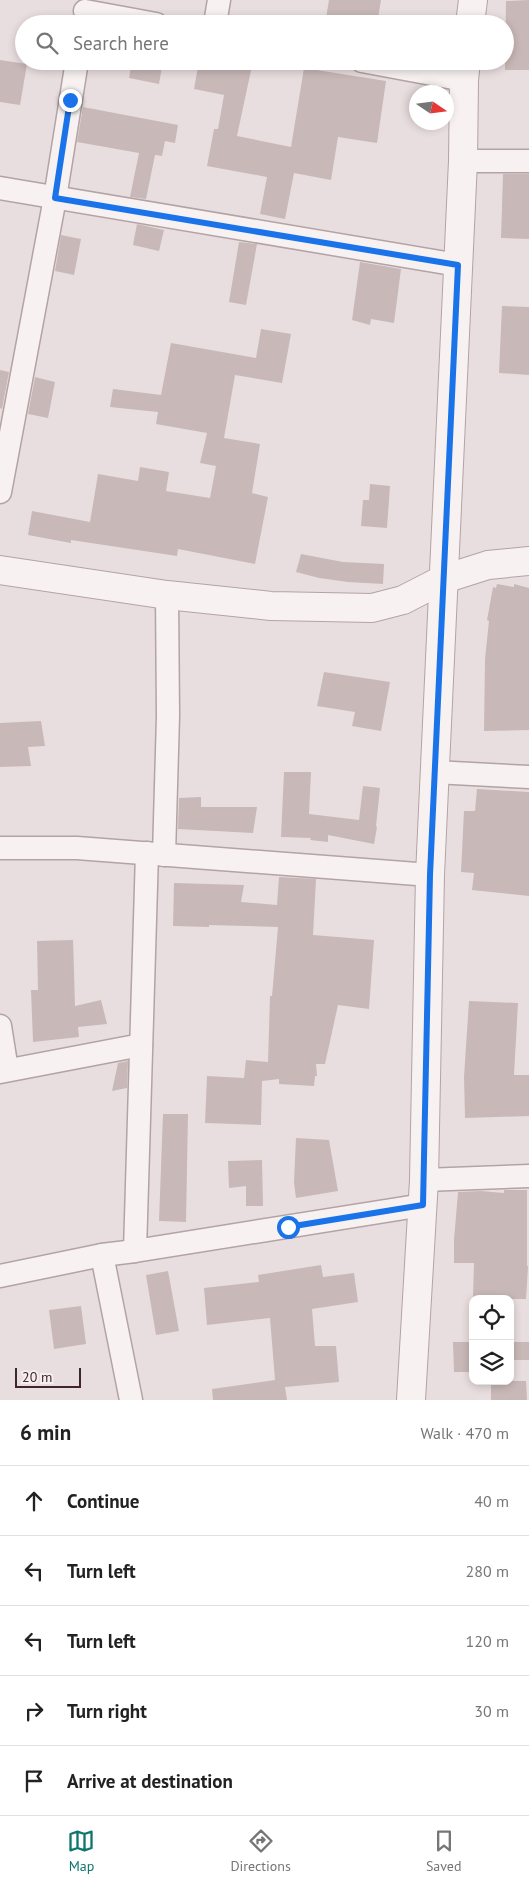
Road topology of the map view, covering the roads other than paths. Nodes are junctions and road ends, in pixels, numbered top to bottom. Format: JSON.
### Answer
{"nodes":[{"id":1,"x":219,"y":0,"type":"edge"},
{"id":2,"x":473,"y":0,"type":"edge"},
{"id":3,"x":84,"y":12,"type":"edge"},
{"id":4,"x":102,"y":15,"type":"edge"},
{"id":5,"x":216,"y":15,"type":"edge"},
{"id":6,"x":471,"y":15,"type":"edge"},
{"id":7,"x":76,"y":70,"type":"edge"},
{"id":8,"x":465,"y":70,"type":"edge"},
{"id":9,"x":463,"y":160,"type":"junction"},
{"id":10,"x":529,"y":161,"type":"edge"},
{"id":11,"x":0,"y":188,"type":"edge"},
{"id":12,"x":55,"y":198,"type":"junction"},
{"id":13,"x":458,"y":265,"type":"junction"},
{"id":14,"x":0,"y":492,"type":"edge"},
{"id":15,"x":529,"y":561,"type":"edge"},
{"id":16,"x":0,"y":570,"type":"edge"},
{"id":17,"x":444,"y":579,"type":"junction"},
{"id":18,"x":167,"y":595,"type":"junction"},
{"id":19,"x":434,"y":772,"type":"junction"},
{"id":20,"x":529,"y":777,"type":"edge"},
{"id":21,"x":0,"y":848,"type":"edge"},
{"id":22,"x":155,"y":854,"type":"junction"},
{"id":23,"x":430,"y":875,"type":"junction"},
{"id":24,"x":0,"y":1026,"type":"edge"},
{"id":25,"x":140,"y":1045,"type":"junction"},
{"id":26,"x":3,"y":1071,"type":"edge"},
{"id":27,"x":529,"y":1176,"type":"edge"},
{"id":28,"x":423,"y":1193,"type":"junction"},
{"id":29,"x":135,"y":1251,"type":"junction"},
{"id":30,"x":102,"y":1255,"type":"junction"},
{"id":31,"x":0,"y":1276,"type":"edge"},
{"id":32,"x":130,"y":1400,"type":"edge"},
{"id":33,"x":411,"y":1400,"type":"edge"}],
"edges":[{"from":1,"to":5,"type":"street"},
{"from":2,"to":6,"type":"street"},
{"from":3,"to":4,"type":"street"},
{"from":7,"to":12,"type":"street"},
{"from":8,"to":9,"type":"street"},
{"from":9,"to":10,"type":"street"},
{"from":9,"to":13,"type":"street"},
{"from":11,"to":12,"type":"street"},
{"from":12,"to":13,"type":"street"},
{"from":12,"to":14,"type":"street"},
{"from":13,"to":17,"type":"street"},
{"from":15,"to":17,"type":"street"},
{"from":16,"to":18,"type":"street"},
{"from":17,"to":18,"type":"street"},
{"from":17,"to":19,"type":"street"},
{"from":18,"to":22,"type":"street"},
{"from":19,"to":20,"type":"street"},
{"from":19,"to":23,"type":"street"},
{"from":21,"to":22,"type":"street"},
{"from":22,"to":23,"type":"street"},
{"from":22,"to":25,"type":"street"},
{"from":23,"to":28,"type":"street"},
{"from":24,"to":26,"type":"street"},
{"from":25,"to":26,"type":"street"},
{"from":25,"to":29,"type":"street"},
{"from":27,"to":28,"type":"street"},
{"from":28,"to":29,"type":"street"},
{"from":28,"to":33,"type":"street"},
{"from":29,"to":30,"type":"street"},
{"from":30,"to":31,"type":"street"},
{"from":30,"to":32,"type":"street"}]}
